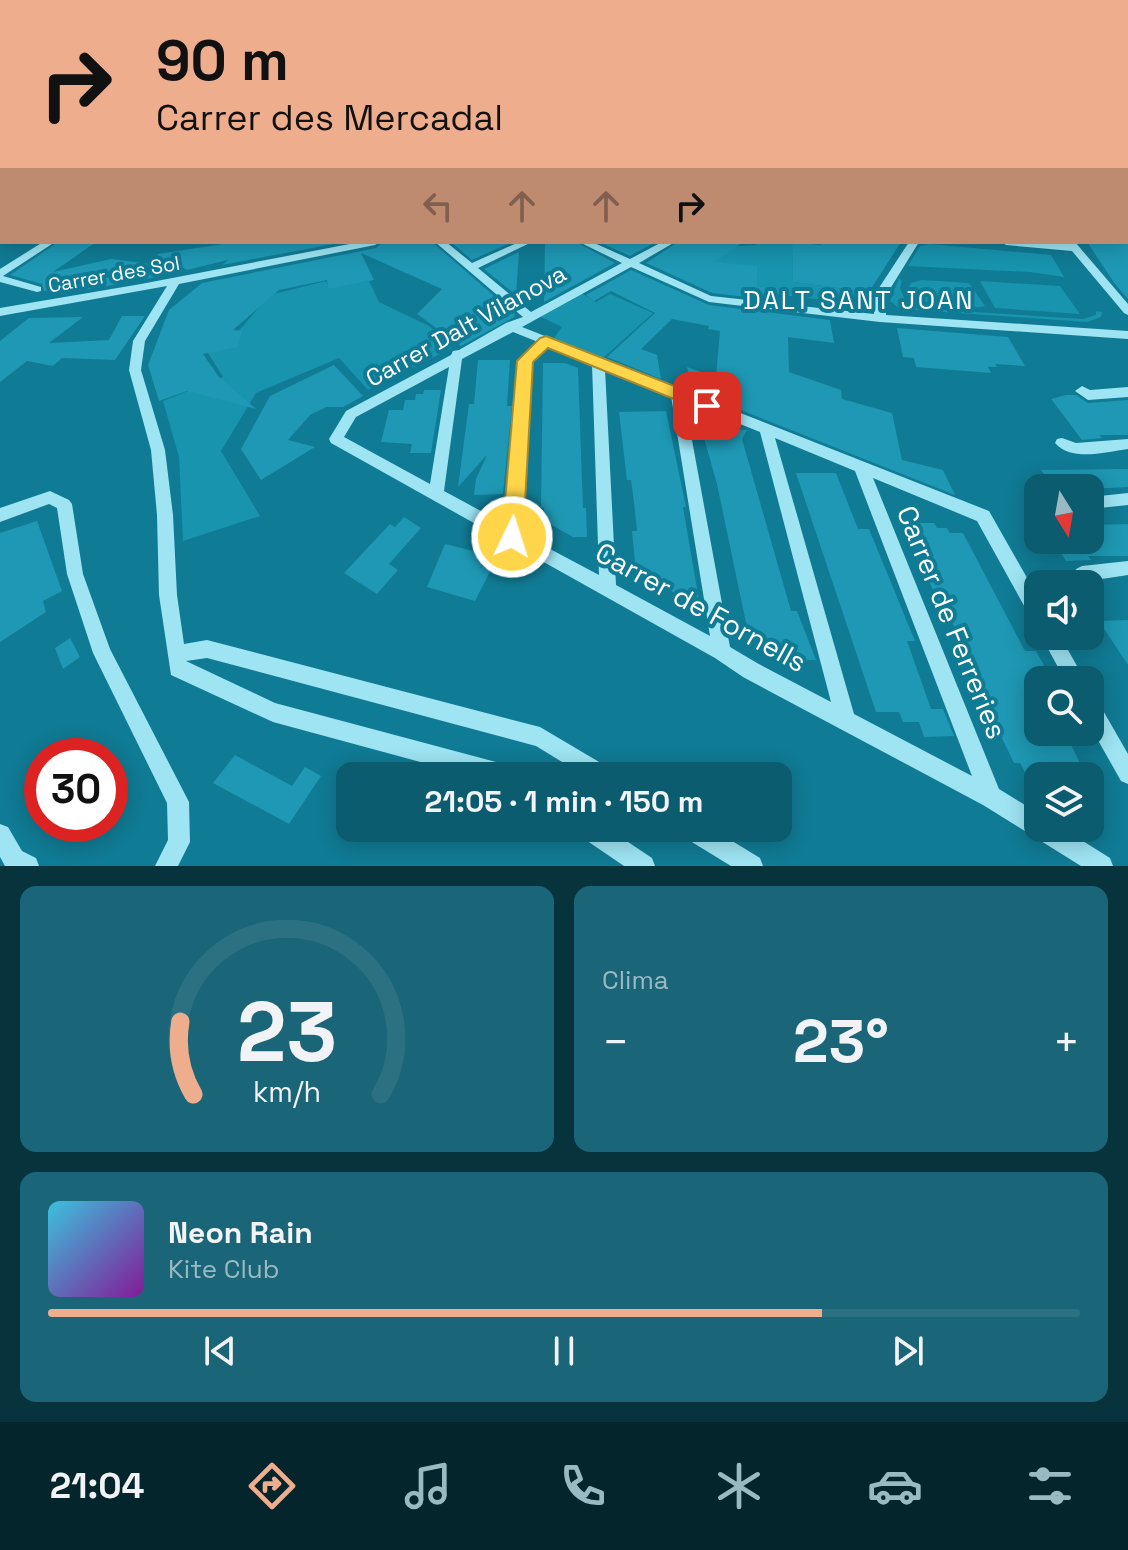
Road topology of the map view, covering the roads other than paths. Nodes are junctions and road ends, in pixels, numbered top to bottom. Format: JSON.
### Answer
{"nodes":[{"id":1,"x":47,"y":244,"type":"edge"},
{"id":2,"x":364,"y":244,"type":"edge"},
{"id":3,"x":442,"y":244,"type":"edge"},
{"id":4,"x":523,"y":244,"type":"edge"},
{"id":5,"x":588,"y":244,"type":"edge"},
{"id":6,"x":666,"y":244,"type":"edge"},
{"id":7,"x":913,"y":244,"type":"edge"},
{"id":8,"x":1050,"y":244,"type":"edge"},
{"id":9,"x":1072,"y":245,"type":"edge"},
{"id":10,"x":629,"y":264,"type":"junction"},
{"id":11,"x":470,"y":268,"type":"junction"},
{"id":12,"x":0,"y":277,"type":"edge"},
{"id":13,"x":174,"y":283,"type":"junction"},
{"id":14,"x":37,"y":289,"type":"dead end"},
{"id":15,"x":1128,"y":311,"type":"edge"},
{"id":16,"x":0,"y":312,"type":"edge"},
{"id":17,"x":529,"y":316,"type":"junction"},
{"id":18,"x":880,"y":318,"type":"junction"},
{"id":19,"x":510,"y":326,"type":"junction"},
{"id":20,"x":1128,"y":335,"type":"edge"},
{"id":21,"x":546,"y":341,"type":"junction"},
{"id":22,"x":457,"y":354,"type":"junction"},
{"id":23,"x":598,"y":362,"type":"junction"},
{"id":24,"x":1082,"y":391,"type":"dead end"},
{"id":25,"x":1128,"y":392,"type":"edge"},
{"id":26,"x":677,"y":394,"type":"junction"},
{"id":27,"x":766,"y":430,"type":"junction"},
{"id":28,"x":336,"y":439,"type":"joint"},
{"id":29,"x":1062,"y":443,"type":"dead end"},
{"id":30,"x":1128,"y":444,"type":"edge"},
{"id":31,"x":861,"y":467,"type":"junction"},
{"id":32,"x":436,"y":496,"type":"junction"},
{"id":33,"x":1128,"y":499,"type":"edge"},
{"id":34,"x":1104,"y":502,"type":"edge"},
{"id":35,"x":0,"y":515,"type":"edge"},
{"id":36,"x":512,"y":537,"type":"junction"},
{"id":37,"x":1128,"y":568,"type":"edge"},
{"id":38,"x":1104,"y":571,"type":"edge"},
{"id":39,"x":1024,"y":589,"type":"edge"},
{"id":40,"x":608,"y":590,"type":"junction"},
{"id":41,"x":722,"y":652,"type":"junction"},
{"id":42,"x":177,"y":654,"type":"junction"},
{"id":43,"x":846,"y":721,"type":"junction"},
{"id":44,"x":1104,"y":732,"type":"edge"},
{"id":45,"x":459,"y":762,"type":"edge"},
{"id":46,"x":581,"y":762,"type":"edge"},
{"id":47,"x":1128,"y":774,"type":"edge"},
{"id":48,"x":991,"y":797,"type":"junction"},
{"id":49,"x":1024,"y":817,"type":"edge"},
{"id":50,"x":0,"y":835,"type":"edge"},
{"id":51,"x":609,"y":842,"type":"edge"},
{"id":52,"x":713,"y":842,"type":"edge"},
{"id":53,"x":1064,"y":842,"type":"edge"},
{"id":54,"x":28,"y":866,"type":"edge"},
{"id":55,"x":166,"y":866,"type":"edge"},
{"id":56,"x":644,"y":866,"type":"edge"},
{"id":57,"x":752,"y":866,"type":"edge"},
{"id":58,"x":1102,"y":866,"type":"edge"}],
"edges":[{"from":1,"to":12,"type":"street"},
{"from":2,"to":13,"type":"street","name":"Carrer des Sol"},
{"from":3,"to":11,"type":"street"},
{"from":4,"to":11,"type":"street"},
{"from":5,"to":10,"type":"street"},
{"from":6,"to":10,"type":"street","name":"Carrer Dalt Vilanova"},
{"from":7,"to":18,"type":"street"},
{"from":8,"to":9,"type":"street"},
{"from":9,"to":15,"type":"street"},
{"from":10,"to":17,"type":"street","name":"Carrer Dalt Vilanova"},
{"from":10,"to":18,"type":"street"},
{"from":11,"to":17,"type":"street"},
{"from":12,"to":14,"type":"street"},
{"from":13,"to":16,"type":"street","name":"Carrer des Sol"},
{"from":13,"to":42,"type":"street"},
{"from":17,"to":19,"type":"street","name":"Carrer Dalt Vilanova"},
{"from":18,"to":20,"type":"street"},
{"from":19,"to":21,"type":"street"},
{"from":19,"to":22,"type":"street","name":"Carrer Dalt Vilanova"},
{"from":21,"to":23,"type":"street"},
{"from":21,"to":36,"type":"street"},
{"from":22,"to":28,"type":"street","name":"Carrer Dalt Vilanova"},
{"from":22,"to":32,"type":"street"},
{"from":23,"to":26,"type":"street"},
{"from":23,"to":40,"type":"street"},
{"from":24,"to":25,"type":"street"},
{"from":26,"to":27,"type":"street"},
{"from":26,"to":41,"type":"street"},
{"from":27,"to":31,"type":"street"},
{"from":27,"to":43,"type":"street"},
{"from":28,"to":32,"type":"street","name":"Carrer de Fornells"},
{"from":29,"to":30,"type":"street"},
{"from":31,"to":39,"type":"street"},
{"from":31,"to":48,"type":"street","name":"Carrer de Ferreries"},
{"from":32,"to":36,"type":"street","name":"Carrer de Fornells"},
{"from":33,"to":34,"type":"street"},
{"from":35,"to":55,"type":"street"},
{"from":36,"to":40,"type":"street","name":"Carrer de Fornells"},
{"from":37,"to":38,"type":"street"},
{"from":40,"to":41,"type":"street","name":"Carrer de Fornells"},
{"from":41,"to":43,"type":"street","name":"Carrer de Fornells"},
{"from":42,"to":45,"type":"street"},
{"from":42,"to":46,"type":"street"},
{"from":43,"to":48,"type":"street","name":"Carrer de Fornells"},
{"from":44,"to":47,"type":"street"},
{"from":48,"to":49,"type":"street","name":"Carrer de Fornells"},
{"from":50,"to":54,"type":"street"},
{"from":51,"to":56,"type":"street"},
{"from":52,"to":57,"type":"street"},
{"from":53,"to":58,"type":"street","name":"Carrer de Fornells"}]}
